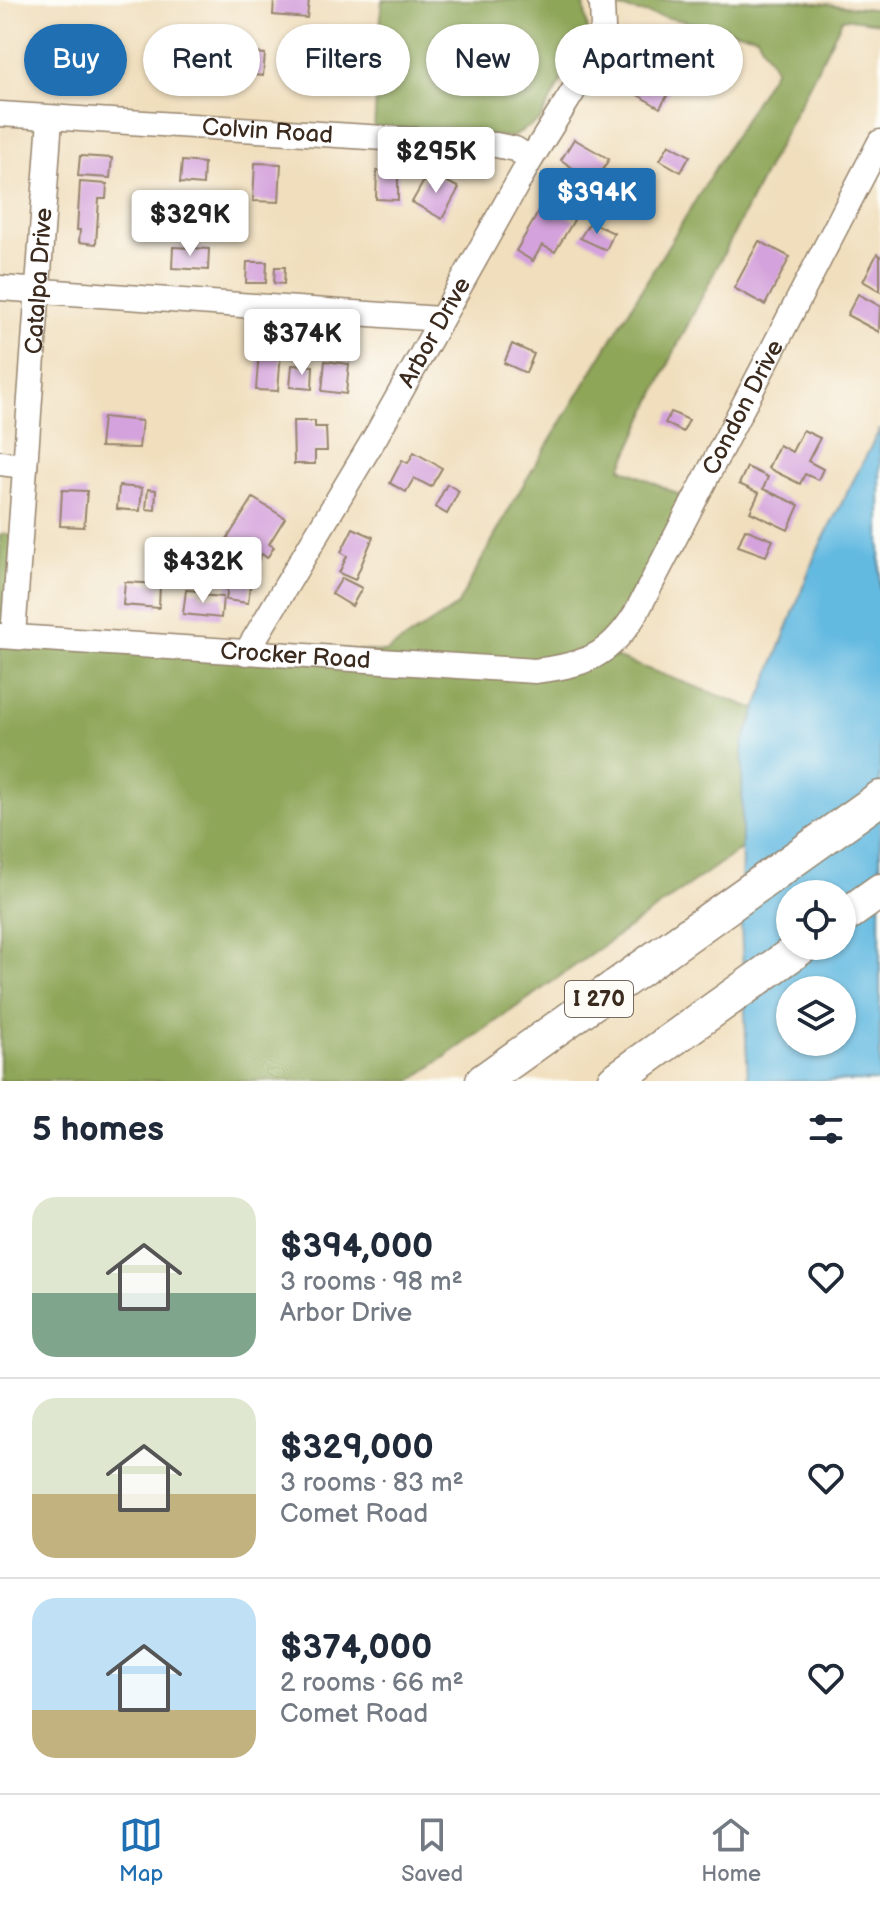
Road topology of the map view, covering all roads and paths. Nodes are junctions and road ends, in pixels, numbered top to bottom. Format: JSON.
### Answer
{"nodes":[{"id":1,"x":601,"y":2,"type":"edge"},
{"id":2,"x":0,"y":114,"type":"edge"},
{"id":3,"x":50,"y":119,"type":"junction"},
{"id":4,"x":880,"y":142,"type":"edge"},
{"id":5,"x":531,"y":159,"type":"junction"},
{"id":6,"x":0,"y":288,"type":"edge"},
{"id":7,"x":38,"y":291,"type":"junction"},
{"id":8,"x":440,"y":319,"type":"junction"},
{"id":9,"x":0,"y":463,"type":"edge"},
{"id":10,"x":25,"y":466,"type":"junction"},
{"id":11,"x":6,"y":636,"type":"edge"},
{"id":12,"x":246,"y":653,"type":"junction"},
{"id":13,"x":588,"y":661,"type":"joint"},
{"id":14,"x":880,"y":798,"type":"edge"},
{"id":15,"x":880,"y":891,"type":"edge"},
{"id":16,"x":856,"y":908,"type":"edge"},
{"id":17,"x":783,"y":960,"type":"edge"},
{"id":18,"x":483,"y":1081,"type":"edge"},
{"id":19,"x":614,"y":1081,"type":"edge"}],
"edges":[{"from":1,"to":5,"type":"street","name":"Arbor Drive"},
{"from":2,"to":3,"type":"street","name":"Colvin Road"},
{"from":3,"to":5,"type":"street","name":"Colvin Road"},
{"from":3,"to":7,"type":"street","name":"Catalpa Drive"},
{"from":4,"to":13,"type":"street","name":"Condon Drive"},
{"from":5,"to":8,"type":"street","name":"Arbor Drive"},
{"from":6,"to":7,"type":"street"},
{"from":7,"to":8,"type":"street"},
{"from":7,"to":10,"type":"street","name":"Catalpa Drive"},
{"from":8,"to":12,"type":"street","name":"Arbor Drive"},
{"from":9,"to":10,"type":"street"},
{"from":10,"to":11,"type":"street","name":"Catalpa Drive"},
{"from":11,"to":12,"type":"street","name":"Crocker Road"},
{"from":12,"to":13,"type":"street","name":"Crocker Road"},
{"from":14,"to":18,"type":"highway","number":"I 270"},
{"from":15,"to":16,"type":"highway"},
{"from":17,"to":19,"type":"highway"}]}
